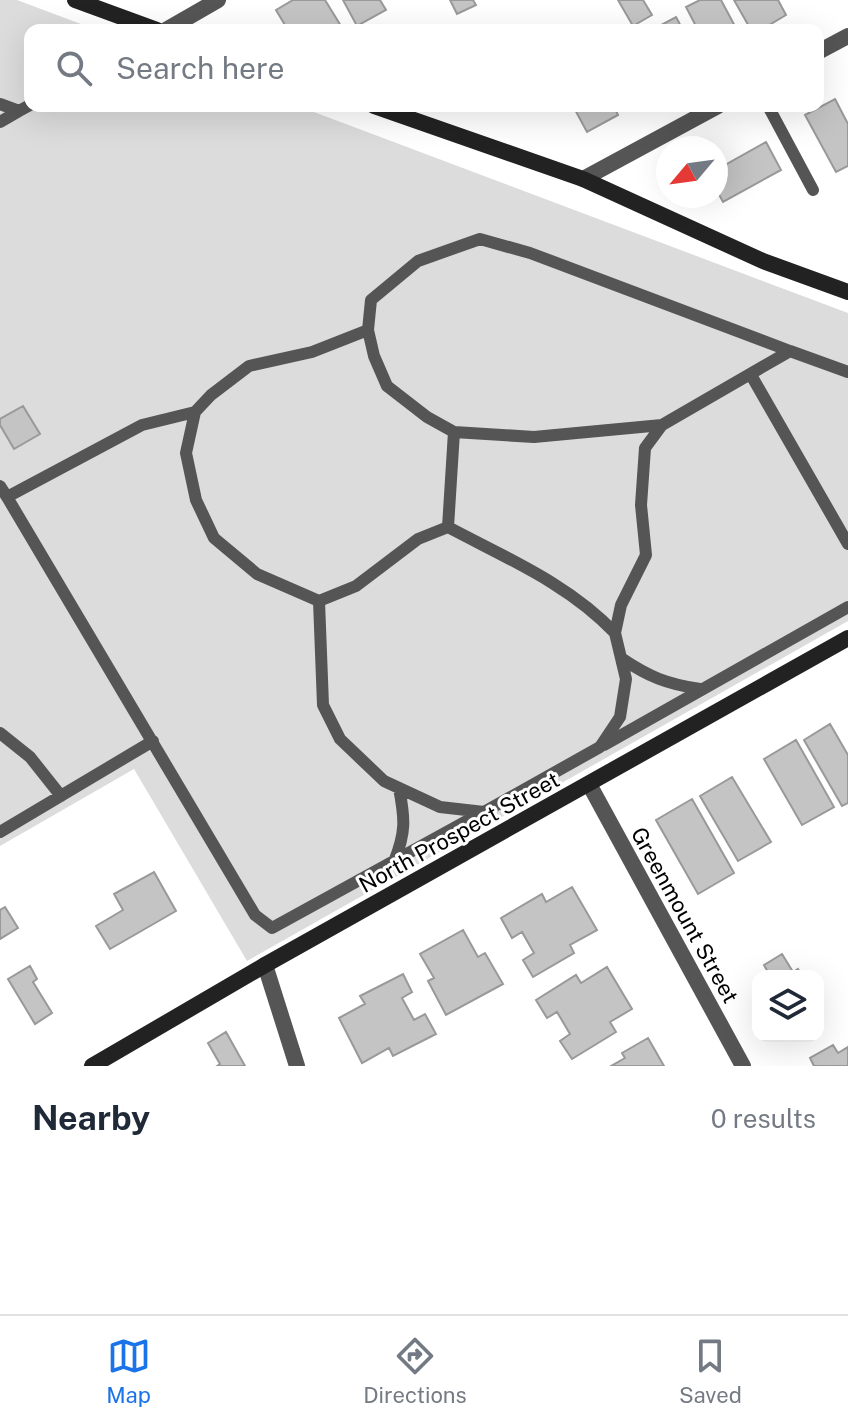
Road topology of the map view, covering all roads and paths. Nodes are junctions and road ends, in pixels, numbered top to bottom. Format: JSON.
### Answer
{"nodes":[{"id":1,"x":75,"y":0,"type":"edge"},
{"id":2,"x":218,"y":0,"type":"edge"},
{"id":3,"x":141,"y":24,"type":"edge"},
{"id":4,"x":176,"y":24,"type":"edge"},
{"id":5,"x":848,"y":36,"type":"edge"},
{"id":6,"x":824,"y":49,"type":"edge"},
{"id":7,"x":0,"y":104,"type":"edge"},
{"id":8,"x":24,"y":108,"type":"edge"},
{"id":9,"x":391,"y":112,"type":"edge"},
{"id":10,"x":707,"y":112,"type":"edge"},
{"id":11,"x":771,"y":112,"type":"edge"},
{"id":12,"x":0,"y":122,"type":"edge"},
{"id":13,"x":583,"y":179,"type":"junction"},
{"id":14,"x":813,"y":190,"type":"dead end"},
{"id":15,"x":848,"y":292,"type":"edge"},
{"id":16,"x":368,"y":330,"type":"junction"},
{"id":17,"x":790,"y":351,"type":"junction"},
{"id":18,"x":848,"y":372,"type":"edge"},
{"id":19,"x":751,"y":375,"type":"junction"},
{"id":20,"x":195,"y":412,"type":"junction"},
{"id":21,"x":662,"y":425,"type":"junction"},
{"id":22,"x":454,"y":432,"type":"junction"},
{"id":23,"x":3,"y":491,"type":"edge"},
{"id":24,"x":448,"y":527,"type":"junction"},
{"id":25,"x":848,"y":544,"type":"edge"},
{"id":26,"x":319,"y":601,"type":"junction"},
{"id":27,"x":848,"y":607,"type":"edge"},
{"id":28,"x":615,"y":633,"type":"junction"},
{"id":29,"x":848,"y":638,"type":"edge"},
{"id":30,"x":621,"y":658,"type":"junction"},
{"id":31,"x":700,"y":689,"type":"junction"},
{"id":32,"x":0,"y":733,"type":"edge"},
{"id":33,"x":153,"y":741,"type":"junction"},
{"id":34,"x":600,"y":747,"type":"junction"},
{"id":35,"x":589,"y":784,"type":"junction"},
{"id":36,"x":399,"y":788,"type":"junction"},
{"id":37,"x":61,"y":796,"type":"junction"},
{"id":38,"x":484,"y":812,"type":"junction"},
{"id":39,"x":0,"y":832,"type":"edge"},
{"id":40,"x":394,"y":862,"type":"junction"},
{"id":41,"x":265,"y":965,"type":"junction"},
{"id":42,"x":92,"y":1066,"type":"edge"},
{"id":43,"x":297,"y":1066,"type":"edge"},
{"id":44,"x":743,"y":1066,"type":"edge"}],
"edges":[{"from":1,"to":3,"type":"street"},
{"from":2,"to":4,"type":"street"},
{"from":5,"to":6,"type":"street"},
{"from":7,"to":8,"type":"lane"},
{"from":8,"to":12,"type":"lane"},
{"from":9,"to":13,"type":"street"},
{"from":10,"to":13,"type":"street"},
{"from":11,"to":14,"type":"lane"},
{"from":13,"to":15,"type":"street"},
{"from":16,"to":17,"type":"lane"},
{"from":16,"to":20,"type":"lane"},
{"from":16,"to":22,"type":"lane"},
{"from":17,"to":18,"type":"lane"},
{"from":17,"to":19,"type":"lane"},
{"from":19,"to":21,"type":"lane"},
{"from":19,"to":25,"type":"lane"},
{"from":20,"to":23,"type":"lane"},
{"from":20,"to":26,"type":"lane"},
{"from":21,"to":22,"type":"lane"},
{"from":21,"to":28,"type":"lane"},
{"from":22,"to":24,"type":"lane"},
{"from":23,"to":33,"type":"lane"},
{"from":24,"to":26,"type":"lane"},
{"from":24,"to":28,"type":"lane"},
{"from":26,"to":36,"type":"lane"},
{"from":27,"to":31,"type":"lane"},
{"from":28,"to":30,"type":"lane"},
{"from":29,"to":35,"type":"street","name":"North Prospect Street"},
{"from":30,"to":31,"type":"lane"},
{"from":30,"to":34,"type":"lane"},
{"from":31,"to":34,"type":"lane"},
{"from":32,"to":37,"type":"lane"},
{"from":33,"to":37,"type":"lane"},
{"from":33,"to":40,"type":"lane"},
{"from":34,"to":38,"type":"lane"},
{"from":35,"to":41,"type":"street","name":"North Prospect Street"},
{"from":35,"to":44,"type":"street","name":"Greenmount Street"},
{"from":36,"to":38,"type":"lane"},
{"from":36,"to":40,"type":"lane"},
{"from":37,"to":39,"type":"lane"},
{"from":38,"to":40,"type":"lane"},
{"from":41,"to":42,"type":"street","name":"North Prospect Street"},
{"from":41,"to":43,"type":"street"}]}
